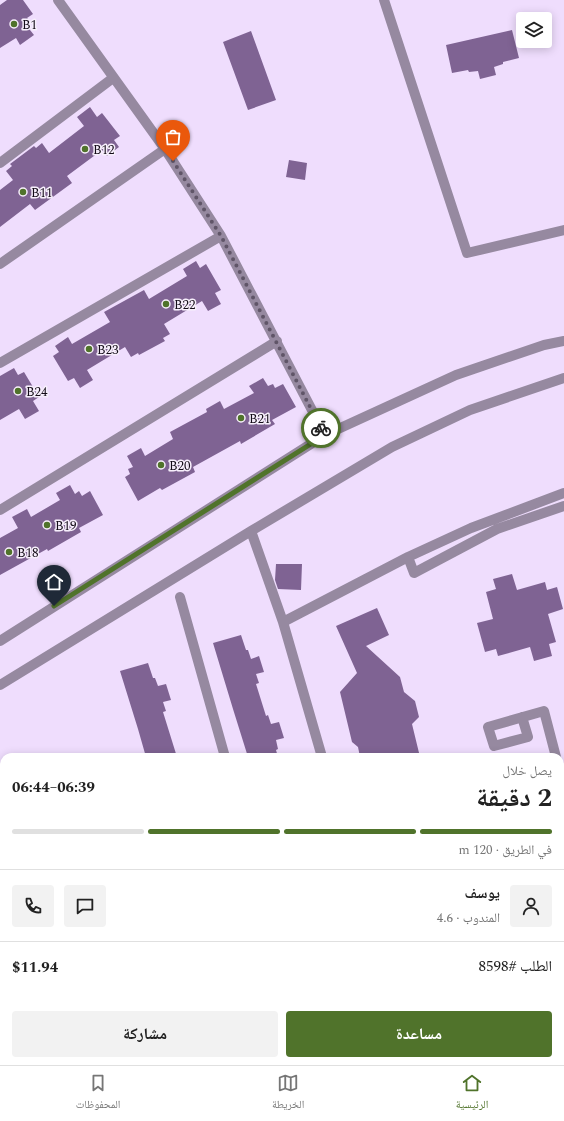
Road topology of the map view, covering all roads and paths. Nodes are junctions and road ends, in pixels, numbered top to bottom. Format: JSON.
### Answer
{"nodes":[{"id":1,"x":58,"y":0,"type":"edge"},
{"id":2,"x":384,"y":0,"type":"edge"},
{"id":3,"x":113,"y":78,"type":"junction"},
{"id":4,"x":165,"y":149,"type":"junction"},
{"id":5,"x":0,"y":163,"type":"edge"},
{"id":6,"x":564,"y":230,"type":"edge"},
{"id":7,"x":221,"y":236,"type":"junction"},
{"id":8,"x":0,"y":264,"type":"edge"},
{"id":9,"x":277,"y":341,"type":"junction"},
{"id":10,"x":564,"y":341,"type":"edge"},
{"id":11,"x":0,"y":363,"type":"edge"},
{"id":12,"x":564,"y":378,"type":"edge"},
{"id":13,"x":325,"y":435,"type":"junction"},
{"id":14,"x":564,"y":493,"type":"edge"},
{"id":15,"x":564,"y":506,"type":"edge"},
{"id":16,"x":0,"y":510,"type":"edge"},
{"id":17,"x":251,"y":531,"type":"junction"},
{"id":18,"x":408,"y":557,"type":"junction"},
{"id":19,"x":180,"y":598,"type":"dead end"},
{"id":20,"x":283,"y":622,"type":"junction"},
{"id":21,"x":0,"y":641,"type":"edge"},
{"id":22,"x":0,"y":685,"type":"edge"},
{"id":23,"x":522,"y":717,"type":"dead end"},
{"id":24,"x":224,"y":753,"type":"edge"},
{"id":25,"x":321,"y":753,"type":"edge"},
{"id":26,"x":555,"y":753,"type":"edge"}],
"edges":[{"from":1,"to":3,"type":"street"},
{"from":2,"to":6,"type":"street"},
{"from":3,"to":4,"type":"street"},
{"from":3,"to":5,"type":"street"},
{"from":4,"to":7,"type":"street"},
{"from":4,"to":8,"type":"street"},
{"from":7,"to":9,"type":"street"},
{"from":7,"to":11,"type":"street"},
{"from":9,"to":13,"type":"street"},
{"from":9,"to":16,"type":"street"},
{"from":10,"to":13,"type":"street"},
{"from":12,"to":17,"type":"street"},
{"from":13,"to":21,"type":"street"},
{"from":14,"to":18,"type":"street"},
{"from":15,"to":18,"type":"street"},
{"from":17,"to":20,"type":"street"},
{"from":17,"to":22,"type":"street"},
{"from":18,"to":20,"type":"street"},
{"from":19,"to":24,"type":"street"},
{"from":20,"to":25,"type":"street"},
{"from":23,"to":26,"type":"street"}]}
